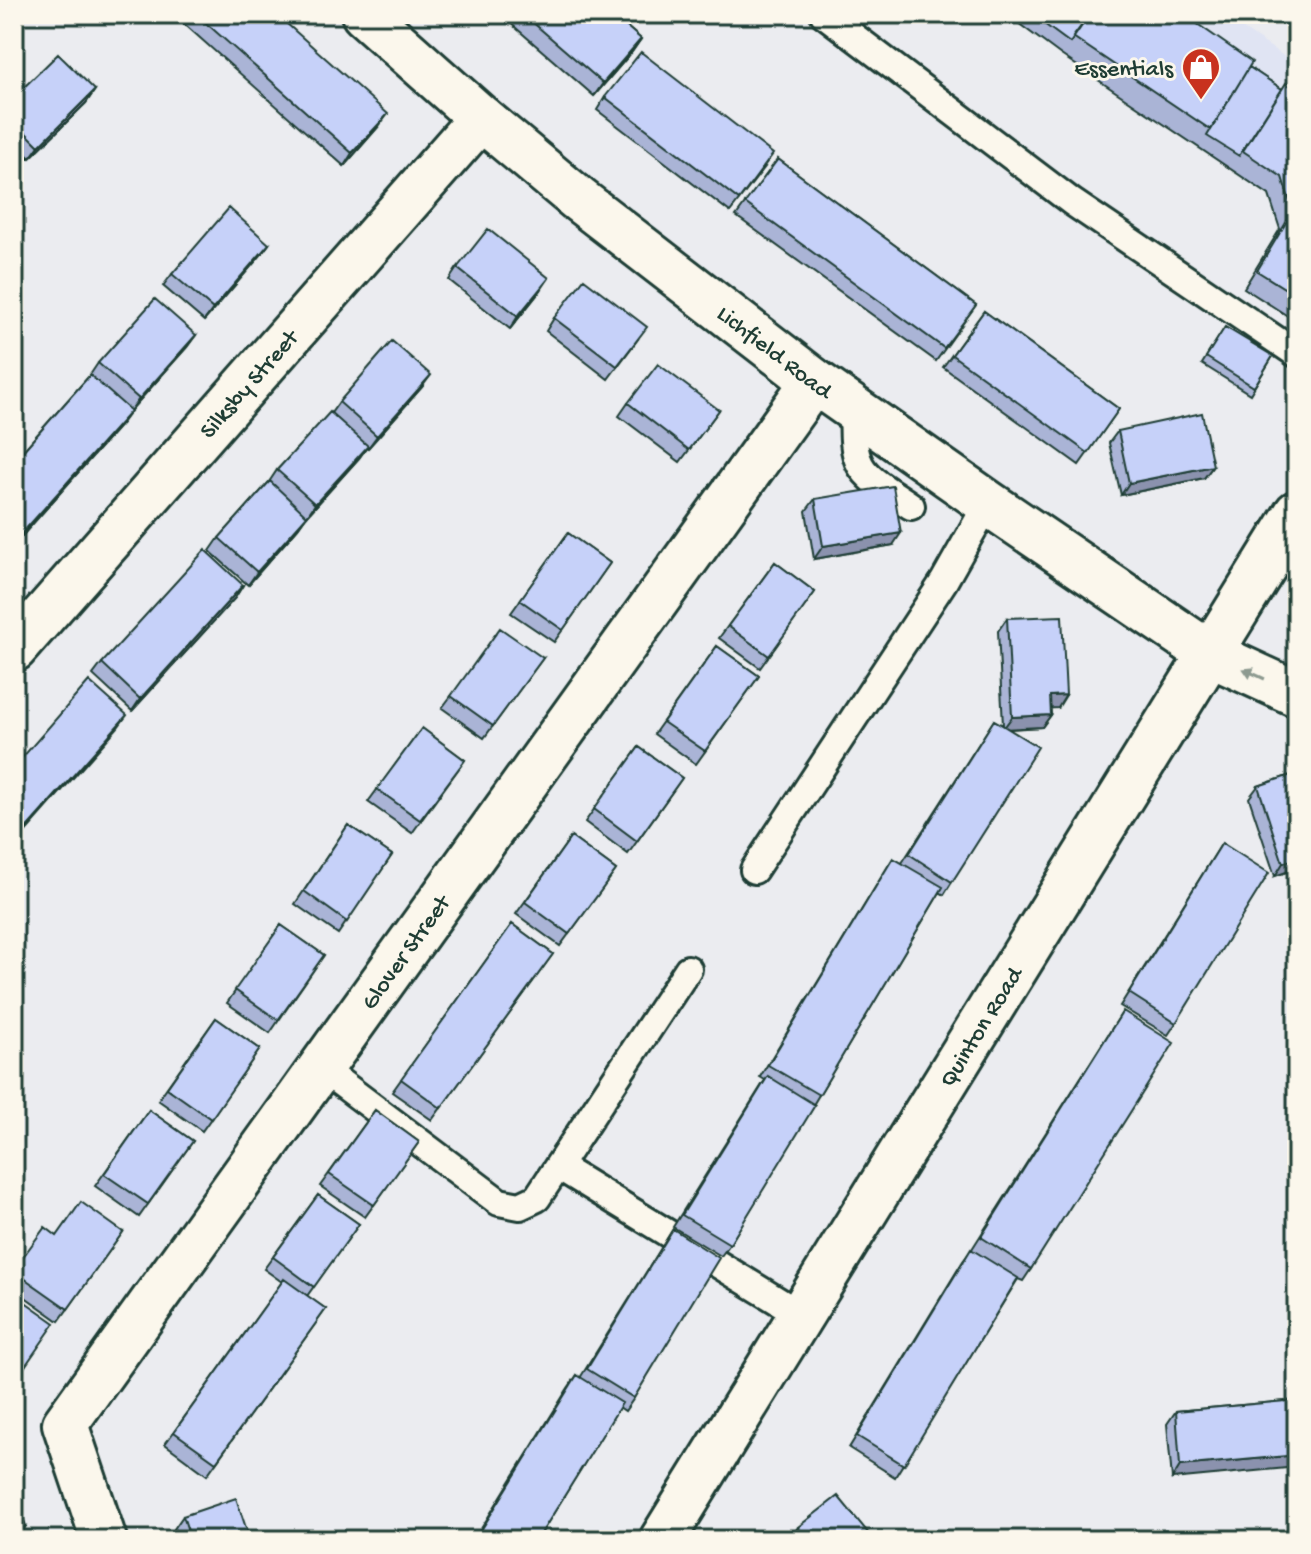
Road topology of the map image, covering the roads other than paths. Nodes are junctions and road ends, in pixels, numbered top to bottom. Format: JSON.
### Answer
{"nodes":[{"id":1,"x":364,"y":14,"type":"edge"},
{"id":2,"x":824,"y":14,"type":"edge"},
{"id":3,"x":481,"y":118,"type":"junction"},
{"id":4,"x":1297,"y":354,"type":"edge"},
{"id":5,"x":814,"y":381,"type":"junction"},
{"id":6,"x":854,"y":409,"type":"junction"},
{"id":7,"x":988,"y":503,"type":"junction"},
{"id":8,"x":911,"y":506,"type":"dead end"},
{"id":9,"x":1297,"y":513,"type":"edge"},
{"id":10,"x":14,"y":649,"type":"edge"},
{"id":11,"x":1210,"y":654,"type":"junction"},
{"id":12,"x":1297,"y":694,"type":"edge"},
{"id":13,"x":754,"y":870,"type":"dead end"},
{"id":14,"x":688,"y":969,"type":"dead end"},
{"id":15,"x":321,"y":1068,"type":"junction"},
{"id":16,"x":558,"y":1166,"type":"junction"},
{"id":17,"x":801,"y":1315,"type":"junction"},
{"id":18,"x":104,"y":1540,"type":"edge"},
{"id":19,"x":662,"y":1540,"type":"edge"}],
"edges":[{"from":1,"to":3,"type":"street","name":"Lichfield Road"},
{"from":2,"to":4,"type":"lane"},
{"from":3,"to":5,"type":"street","name":"Lichfield Road"},
{"from":3,"to":10,"type":"street","name":"Silksby Street"},
{"from":5,"to":6,"type":"street","name":"Lichfield Road"},
{"from":5,"to":15,"type":"street","name":"Glover Street"},
{"from":6,"to":7,"type":"street","name":"Lichfield Road"},
{"from":6,"to":8,"type":"lane"},
{"from":7,"to":11,"type":"street","name":"Lichfield Road"},
{"from":7,"to":13,"type":"lane"},
{"from":9,"to":11,"type":"street","name":"Quinton Road"},
{"from":12,"to":11,"type":"street","name":"Lichfield Road","one_way":true},
{"from":11,"to":17,"type":"street","name":"Quinton Road"},
{"from":14,"to":16,"type":"lane"},
{"from":15,"to":16,"type":"lane"},
{"from":15,"to":18,"type":"street","name":"Glover Street"},
{"from":16,"to":17,"type":"lane"},
{"from":17,"to":19,"type":"street","name":"Quinton Road"}]}
